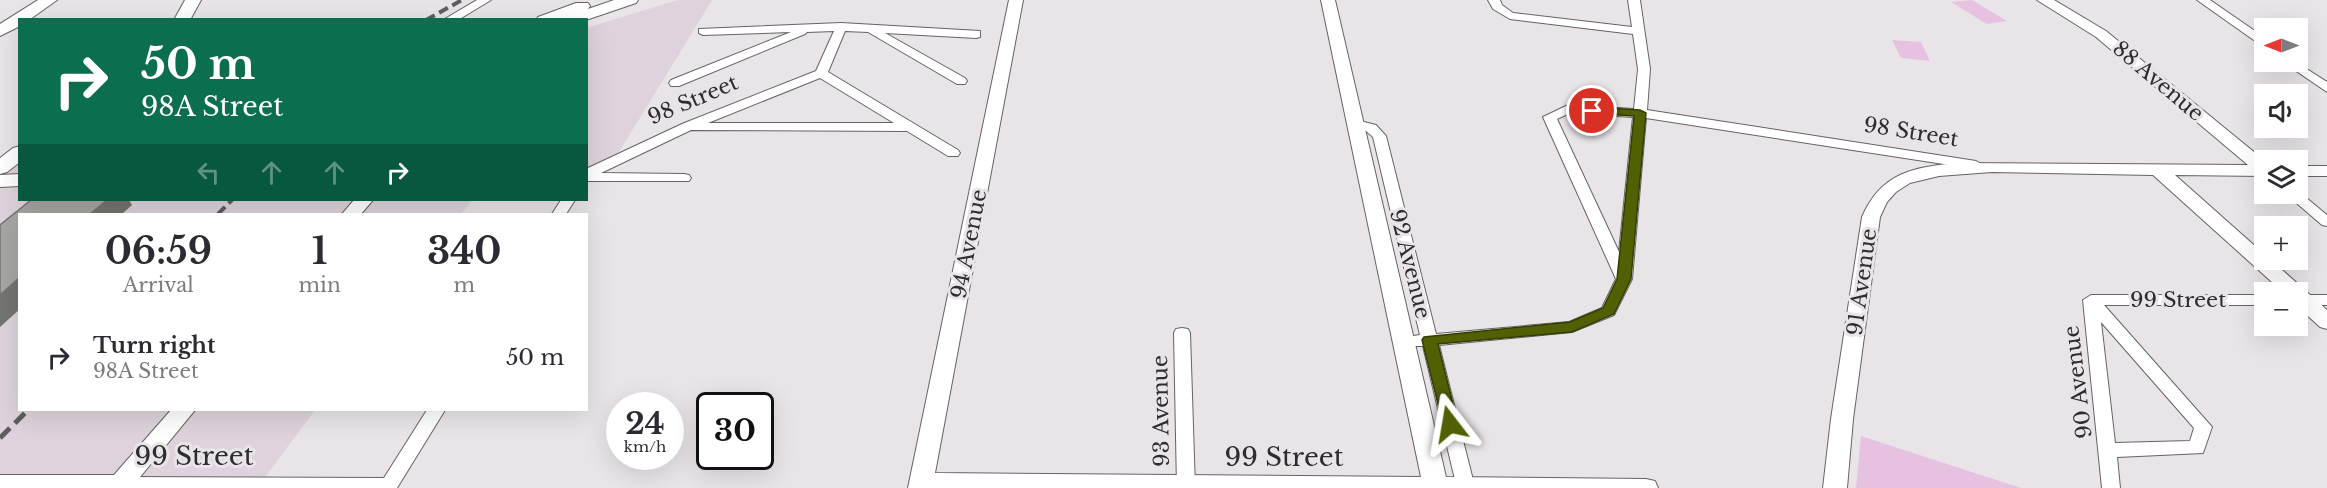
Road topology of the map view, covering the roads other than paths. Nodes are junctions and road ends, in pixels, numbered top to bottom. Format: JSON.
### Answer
{"nodes":[{"id":1,"x":48,"y":0,"type":"edge"},
{"id":2,"x":193,"y":0,"type":"edge"},
{"id":3,"x":485,"y":0,"type":"edge"},
{"id":4,"x":600,"y":0,"type":"edge"},
{"id":5,"x":630,"y":0,"type":"edge"},
{"id":6,"x":1016,"y":0,"type":"edge"},
{"id":7,"x":1328,"y":0,"type":"edge"},
{"id":8,"x":1494,"y":0,"type":"edge"},
{"id":9,"x":1634,"y":0,"type":"edge"},
{"id":10,"x":2044,"y":0,"type":"edge"},
{"id":11,"x":2203,"y":0,"type":"edge"},
{"id":12,"x":21,"y":18,"type":"edge"},
{"id":13,"x":183,"y":18,"type":"edge"},
{"id":14,"x":452,"y":18,"type":"edge"},
{"id":15,"x":550,"y":18,"type":"edge"},
{"id":16,"x":577,"y":18,"type":"edge"},
{"id":17,"x":18,"y":20,"type":"edge"},
{"id":18,"x":841,"y":27,"type":"junction"},
{"id":19,"x":809,"y":28,"type":"junction"},
{"id":20,"x":870,"y":29,"type":"junction"},
{"id":21,"x":703,"y":31,"type":"dead end"},
{"id":22,"x":1639,"y":31,"type":"junction"},
{"id":23,"x":0,"y":32,"type":"edge"},
{"id":24,"x":975,"y":34,"type":"dead end"},
{"id":25,"x":2254,"y":36,"type":"edge"},
{"id":26,"x":2304,"y":72,"type":"edge"},
{"id":27,"x":821,"y":73,"type":"junction"},
{"id":28,"x":2313,"y":78,"type":"junction"},
{"id":29,"x":2327,"y":78,"type":"edge"},
{"id":30,"x":961,"y":81,"type":"dead end"},
{"id":31,"x":675,"y":84,"type":"dead end"},
{"id":32,"x":2327,"y":88,"type":"edge"},
{"id":33,"x":1640,"y":113,"type":"junction"},
{"id":34,"x":1356,"y":124,"type":"junction"},
{"id":35,"x":687,"y":127,"type":"junction"},
{"id":36,"x":913,"y":127,"type":"junction"},
{"id":37,"x":953,"y":153,"type":"dead end"},
{"id":38,"x":18,"y":154,"type":"edge"},
{"id":39,"x":2254,"y":162,"type":"edge"},
{"id":40,"x":1992,"y":167,"type":"junction"},
{"id":41,"x":4,"y":169,"type":"edge"},
{"id":42,"x":2157,"y":169,"type":"junction"},
{"id":43,"x":2254,"y":171,"type":"edge"},
{"id":44,"x":2308,"y":171,"type":"edge"},
{"id":45,"x":2327,"y":171,"type":"edge"},
{"id":46,"x":588,"y":175,"type":"edge"},
{"id":47,"x":588,"y":176,"type":"edge"},
{"id":48,"x":684,"y":178,"type":"dead end"},
{"id":49,"x":18,"y":179,"type":"edge"},
{"id":50,"x":363,"y":201,"type":"edge"},
{"id":51,"x":2305,"y":204,"type":"edge"},
{"id":52,"x":352,"y":213,"type":"edge"},
{"id":53,"x":2327,"y":222,"type":"edge"},
{"id":54,"x":1624,"y":279,"type":"junction"},
{"id":55,"x":2282,"y":282,"type":"edge"},
{"id":56,"x":2308,"y":298,"type":"edge"},
{"id":57,"x":2091,"y":300,"type":"junction"},
{"id":58,"x":2254,"y":300,"type":"edge"},
{"id":59,"x":2327,"y":300,"type":"edge"},
{"id":60,"x":2308,"y":305,"type":"edge"},
{"id":61,"x":2327,"y":322,"type":"edge"},
{"id":62,"x":1182,"y":333,"type":"dead end"},
{"id":63,"x":1429,"y":340,"type":"junction"},
{"id":64,"x":1405,"y":342,"type":"junction"},
{"id":65,"x":183,"y":411,"type":"edge"},
{"id":66,"x":435,"y":411,"type":"edge"},
{"id":67,"x":2108,"y":450,"type":"junction"},
{"id":68,"x":0,"y":484,"type":"edge"},
{"id":69,"x":921,"y":485,"type":"edge"},
{"id":70,"x":119,"y":486,"type":"edge"},
{"id":71,"x":1186,"y":486,"type":"edge"},
{"id":72,"x":387,"y":487,"type":"edge"},
{"id":73,"x":1436,"y":487,"type":"edge"},
{"id":74,"x":1466,"y":487,"type":"edge"},
{"id":75,"x":1646,"y":488,"type":"edge"},
{"id":76,"x":1835,"y":488,"type":"edge"},
{"id":77,"x":2111,"y":488,"type":"edge"}],
"edges":[{"from":1,"to":12,"type":"main road"},
{"from":2,"to":13,"type":"main road"},
{"from":3,"to":14,"type":"street"},
{"from":4,"to":15,"type":"main road"},
{"from":5,"to":16,"type":"main road"},
{"from":6,"to":69,"type":"street","name":"94 Avenue"},
{"from":7,"to":34,"type":"street","name":"92 Avenue"},
{"from":8,"to":22,"type":"street"},
{"from":9,"to":22,"type":"street"},
{"from":10,"to":39,"type":"street","name":"88 Avenue"},
{"from":11,"to":25,"type":"street"},
{"from":17,"to":23,"type":"main road"},
{"from":18,"to":19,"type":"street"},
{"from":18,"to":20,"type":"street"},
{"from":18,"to":27,"type":"street"},
{"from":19,"to":21,"type":"street"},
{"from":19,"to":31,"type":"street"},
{"from":20,"to":24,"type":"street"},
{"from":20,"to":30,"type":"street"},
{"from":22,"to":33,"type":"street"},
{"from":26,"to":28,"type":"street"},
{"from":27,"to":35,"type":"street","name":"98 Street"},
{"from":27,"to":36,"type":"street"},
{"from":28,"to":29,"type":"street"},
{"from":28,"to":32,"type":"street"},
{"from":33,"to":40,"type":"street","name":"98 Street"},
{"from":33,"to":54,"type":"street"},
{"from":33,"to":54,"type":"street","name":"98 Street"},
{"from":34,"to":63,"type":"street","name":"92 Avenue"},
{"from":34,"to":64,"type":"street","name":"92 Avenue"},
{"from":35,"to":36,"type":"street"},
{"from":35,"to":46,"type":"street","name":"98 Street"},
{"from":36,"to":37,"type":"street"},
{"from":38,"to":41,"type":"main road"},
{"from":40,"to":42,"type":"street","name":"98 Street"},
{"from":40,"to":76,"type":"street","name":"91 Avenue"},
{"from":41,"to":49,"type":"main road"},
{"from":42,"to":43,"type":"street","name":"98 Street"},
{"from":42,"to":55,"type":"street"},
{"from":44,"to":45,"type":"street"},
{"from":47,"to":48,"type":"street","name":"98 Street"},
{"from":50,"to":52,"type":"street"},
{"from":51,"to":53,"type":"street"},
{"from":54,"to":63,"type":"street"},
{"from":56,"to":59,"type":"street"},
{"from":57,"to":58,"type":"street","name":"99 Street"},
{"from":57,"to":67,"type":"street","name":"90 Avenue"},
{"from":57,"to":67,"type":"street","name":"90 Avenue"},
{"from":60,"to":61,"type":"street"},
{"from":62,"to":71,"type":"street","name":"93 Avenue"},
{"from":63,"to":64,"type":"street"},
{"from":63,"to":74,"type":"street","name":"92 Avenue"},
{"from":64,"to":73,"type":"street","name":"92 Avenue"},
{"from":65,"to":70,"type":"street"},
{"from":66,"to":72,"type":"street"},
{"from":67,"to":77,"type":"street","name":"90 Avenue"},
{"from":68,"to":70,"type":"street","name":"99 Street"},
{"from":69,"to":71,"type":"street","name":"99 Street"},
{"from":70,"to":72,"type":"street","name":"99 Street"},
{"from":71,"to":73,"type":"street","name":"99 Street"},
{"from":73,"to":74,"type":"street","name":"99 Street"},
{"from":74,"to":75,"type":"street","name":"99 Street"}]}
